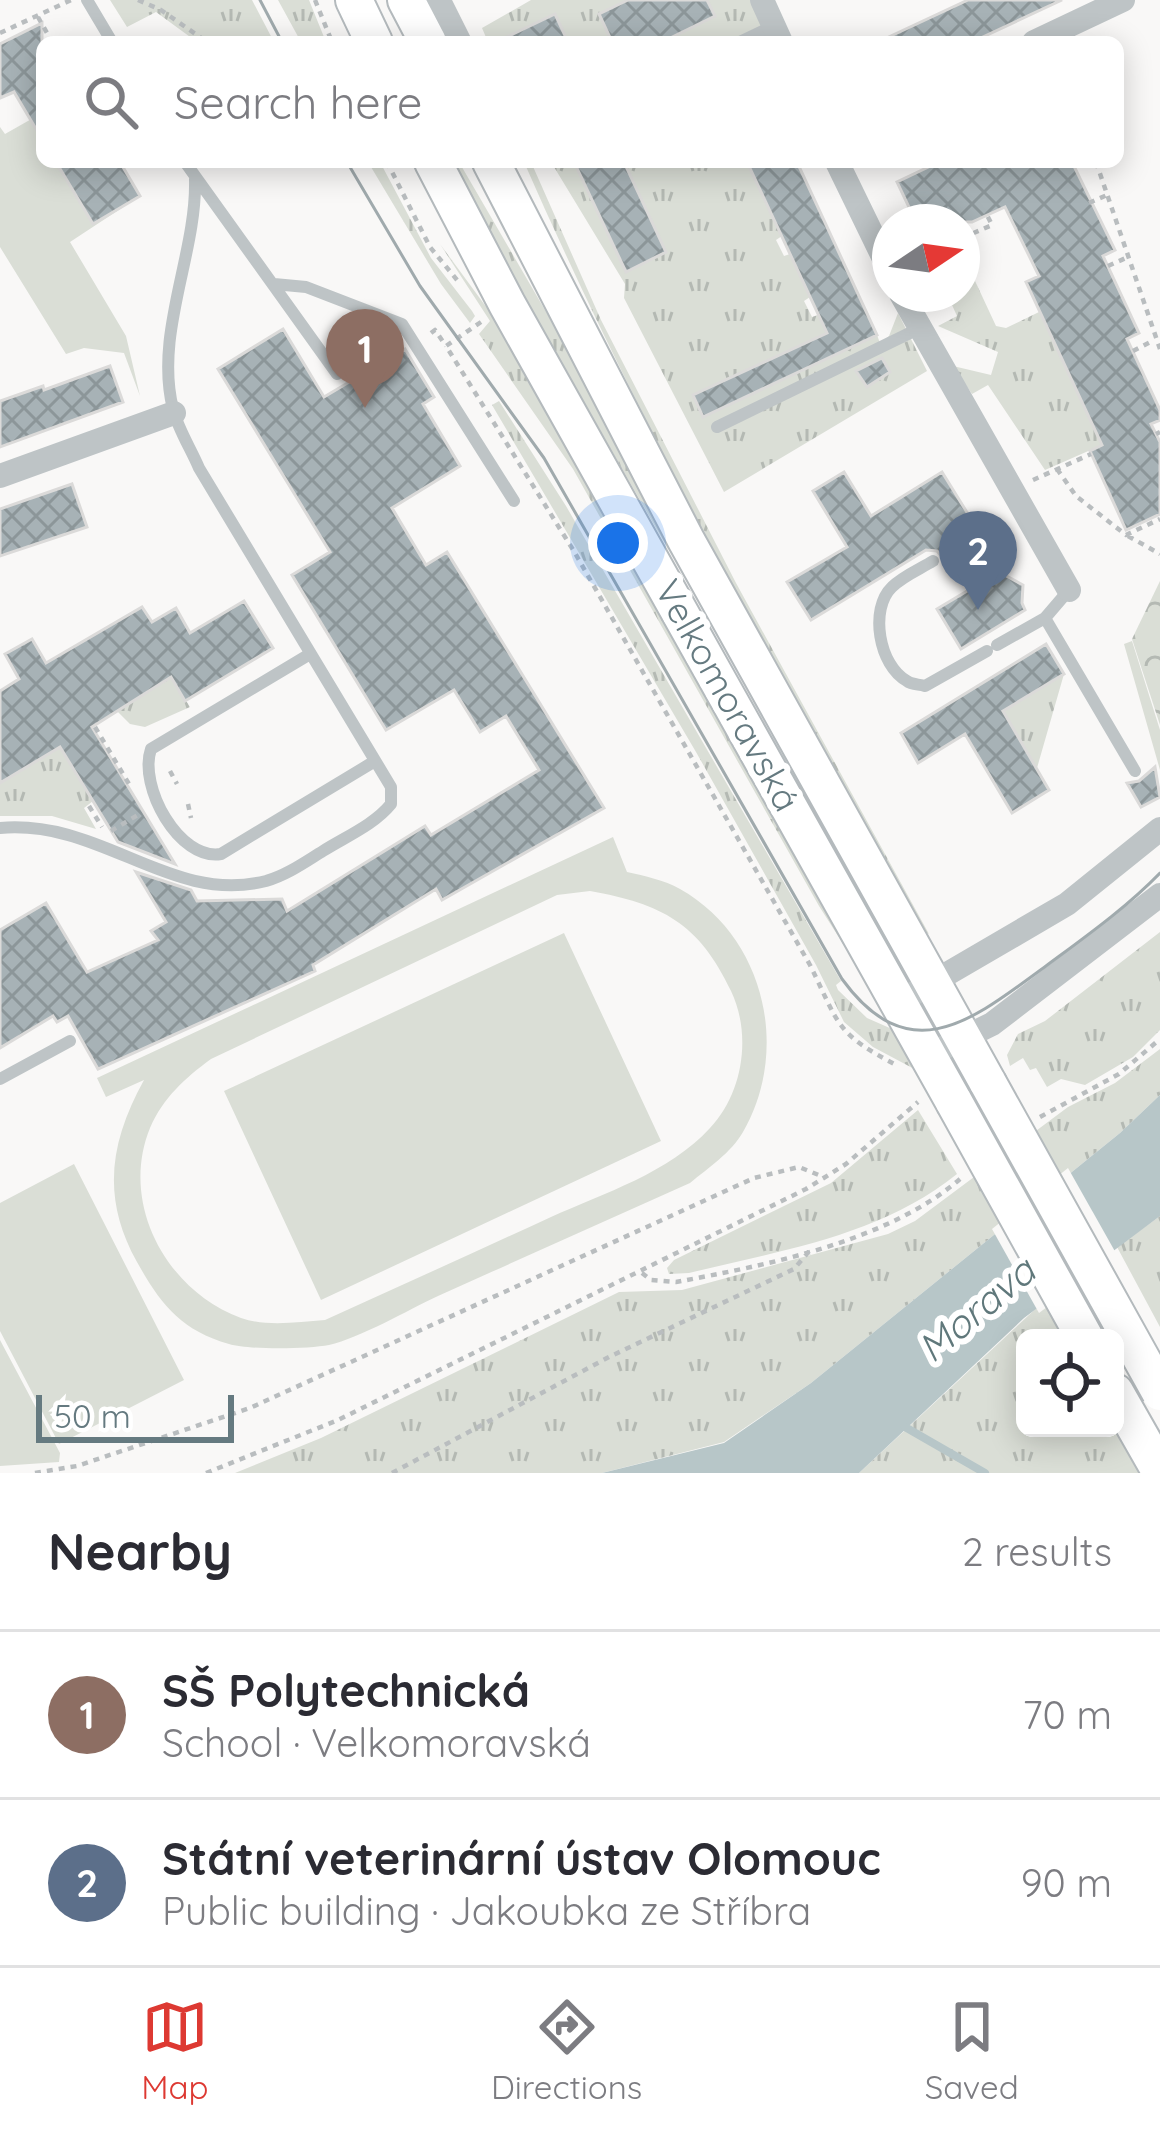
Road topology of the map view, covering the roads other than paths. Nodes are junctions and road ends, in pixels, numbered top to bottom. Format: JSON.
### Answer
{"nodes":[{"id":1,"x":87,"y":0,"type":"edge"},
{"id":2,"x":354,"y":0,"type":"edge"},
{"id":3,"x":406,"y":0,"type":"edge"},
{"id":4,"x":437,"y":0,"type":"edge"},
{"id":5,"x":762,"y":0,"type":"edge"},
{"id":6,"x":1123,"y":0,"type":"edge"},
{"id":7,"x":777,"y":34,"type":"edge"},
{"id":8,"x":108,"y":36,"type":"edge"},
{"id":9,"x":371,"y":36,"type":"edge"},
{"id":10,"x":425,"y":36,"type":"edge"},
{"id":11,"x":455,"y":36,"type":"edge"},
{"id":12,"x":1046,"y":36,"type":"edge"},
{"id":13,"x":189,"y":168,"type":"edge"},
{"id":14,"x":436,"y":168,"type":"edge"},
{"id":15,"x":494,"y":168,"type":"edge"},
{"id":16,"x":514,"y":168,"type":"edge"},
{"id":17,"x":840,"y":168,"type":"edge"},
{"id":18,"x":195,"y":179,"type":"junction"},
{"id":19,"x":872,"y":234,"type":"edge"},
{"id":20,"x":274,"y":284,"type":"junction"},
{"id":21,"x":555,"y":284,"type":"junction"},
{"id":22,"x":910,"y":312,"type":"edge"},
{"id":23,"x":918,"y":329,"type":"junction"},
{"id":24,"x":337,"y":374,"type":"dead end"},
{"id":25,"x":174,"y":412,"type":"junction"},
{"id":26,"x":717,"y":428,"type":"dead end"},
{"id":27,"x":0,"y":476,"type":"edge"},
{"id":28,"x":514,"y":501,"type":"dead end"},
{"id":29,"x":933,"y":561,"type":"dead end"},
{"id":30,"x":1069,"y":590,"type":"joint"},
{"id":31,"x":1045,"y":618,"type":"junction"},
{"id":32,"x":310,"y":654,"type":"junction"},
{"id":33,"x":375,"y":760,"type":"junction"},
{"id":34,"x":1135,"y":771,"type":"dead end"},
{"id":35,"x":0,"y":829,"type":"edge"},
{"id":36,"x":1160,"y":829,"type":"edge"},
{"id":37,"x":1160,"y":895,"type":"edge"},
{"id":38,"x":933,"y":983,"type":"junction"},
{"id":39,"x":899,"y":1001,"type":"junction"},
{"id":40,"x":964,"y":1039,"type":"junction"},
{"id":41,"x":70,"y":1041,"type":"dead end"},
{"id":42,"x":918,"y":1062,"type":"junction"},
{"id":43,"x":0,"y":1078,"type":"edge"},
{"id":44,"x":1080,"y":1329,"type":"edge"},
{"id":45,"x":1160,"y":1392,"type":"edge"},
{"id":46,"x":1124,"y":1408,"type":"edge"},
{"id":47,"x":1160,"y":1471,"type":"edge"}],
"edges":[{"from":1,"to":8,"type":"lane"},
{"from":2,"to":9,"type":"main road"},
{"from":3,"to":10,"type":"main road"},
{"from":4,"to":11,"type":"street"},
{"from":5,"to":7,"type":"street"},
{"from":6,"to":12,"type":"street"},
{"from":13,"to":18,"type":"lane"},
{"from":14,"to":39,"type":"main road","name":"Velkomoravská"},
{"from":15,"to":21,"type":"main road","name":"Velkomoravská"},
{"from":16,"to":21,"type":"street"},
{"from":17,"to":19,"type":"street"},
{"from":18,"to":20,"type":"lane"},
{"from":18,"to":25,"type":"lane"},
{"from":20,"to":24,"type":"lane"},
{"from":20,"to":28,"type":"lane"},
{"from":21,"to":38,"type":"main road","name":"Velkomoravská"},
{"from":22,"to":23,"type":"street"},
{"from":23,"to":26,"type":"lane"},
{"from":23,"to":30,"type":"street"},
{"from":25,"to":27,"type":"street"},
{"from":25,"to":32,"type":"lane"},
{"from":29,"to":31,"type":"lane"},
{"from":30,"to":31,"type":"lane"},
{"from":31,"to":34,"type":"lane"},
{"from":32,"to":33,"type":"lane"},
{"from":32,"to":33,"type":"lane"},
{"from":33,"to":35,"type":"lane"},
{"from":36,"to":38,"type":"street"},
{"from":37,"to":40,"type":"street"},
{"from":38,"to":39,"type":"street"},
{"from":38,"to":40,"type":"main road","name":"Velkomoravská"},
{"from":39,"to":42,"type":"main road","name":"Velkomoravská"},
{"from":40,"to":42,"type":"street"},
{"from":40,"to":45,"type":"main road","name":"Velkomoravská","bridge":true},
{"from":41,"to":43,"type":"lane"},
{"from":42,"to":44,"type":"main road","name":"Velkomoravská","bridge":true},
{"from":46,"to":47,"type":"main road"}]}
